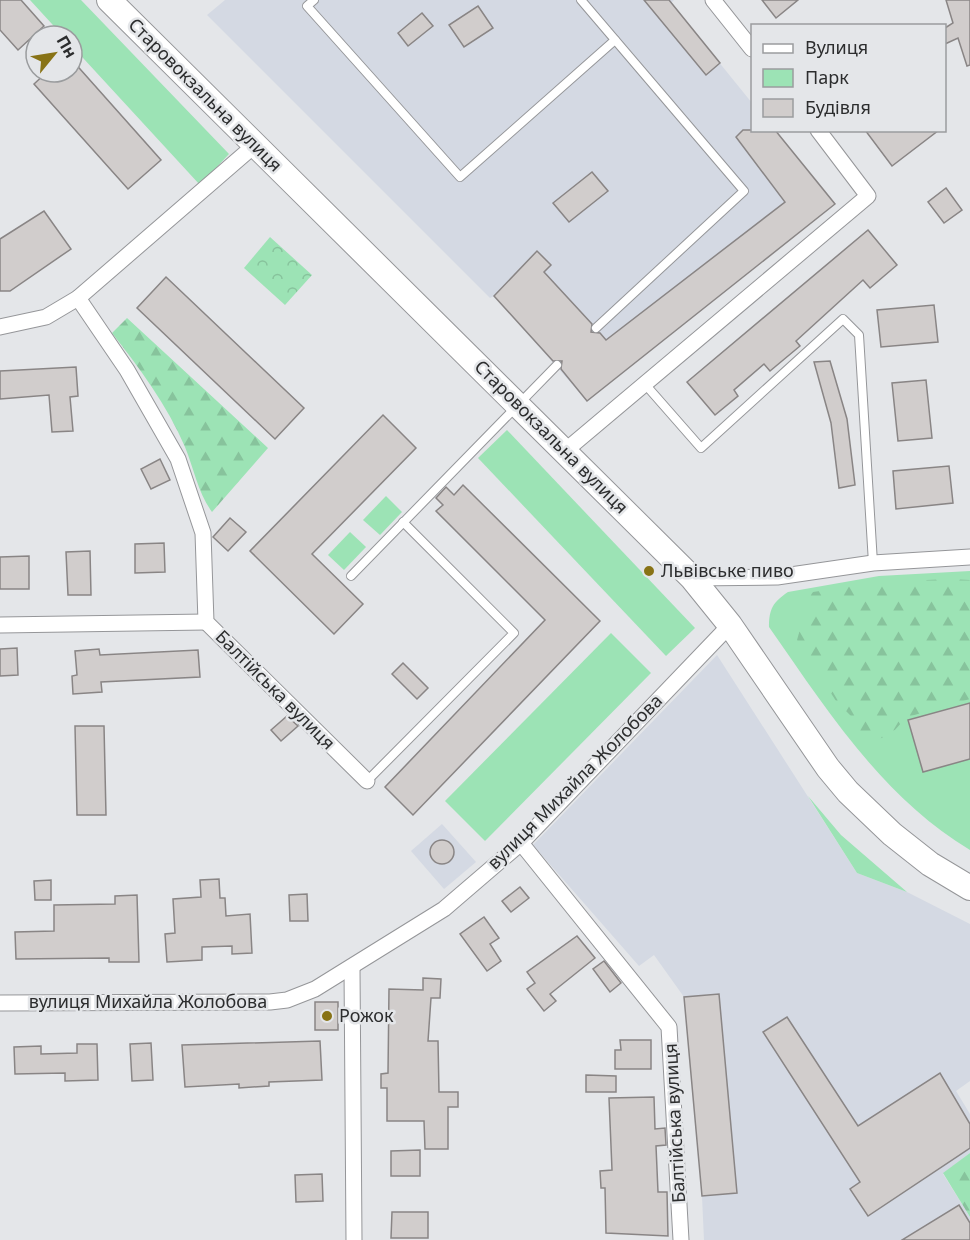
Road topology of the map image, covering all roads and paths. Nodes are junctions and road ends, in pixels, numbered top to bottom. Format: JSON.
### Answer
{"nodes":[{"id":1,"x":109,"y":0,"type":"edge"},
{"id":2,"x":314,"y":0,"type":"edge"},
{"id":3,"x":580,"y":0,"type":"edge"},
{"id":4,"x":712,"y":0,"type":"edge"},
{"id":5,"x":615,"y":40,"type":"junction"},
{"id":6,"x":751,"y":47,"type":"edge"},
{"id":7,"x":820,"y":132,"type":"edge"},
{"id":8,"x":255,"y":145,"type":"junction"},
{"id":9,"x":78,"y":298,"type":"junction"},
{"id":10,"x":0,"y":327,"type":"edge"},
{"id":11,"x":596,"y":328,"type":"dead end"},
{"id":12,"x":557,"y":365,"type":"dead end"},
{"id":13,"x":644,"y":383,"type":"junction"},
{"id":14,"x":519,"y":403,"type":"junction"},
{"id":15,"x":565,"y":451,"type":"junction"},
{"id":16,"x":403,"y":522,"type":"junction"},
{"id":17,"x":970,"y":557,"type":"edge"},
{"id":18,"x":873,"y":562,"type":"junction"},
{"id":19,"x":351,"y":576,"type":"dead end"},
{"id":20,"x":692,"y":578,"type":"junction"},
{"id":21,"x":206,"y":622,"type":"junction"},
{"id":22,"x":0,"y":624,"type":"edge"},
{"id":23,"x":730,"y":625,"type":"junction"},
{"id":24,"x":367,"y":781,"type":"joint"},
{"id":25,"x":521,"y":843,"type":"junction"},
{"id":26,"x":970,"y":888,"type":"edge"},
{"id":27,"x":352,"y":968,"type":"junction"},
{"id":28,"x":0,"y":1003,"type":"edge"},
{"id":29,"x":354,"y":1240,"type":"edge"},
{"id":30,"x":681,"y":1240,"type":"edge"}],
"edges":[{"from":1,"to":8,"type":"main road","name":"Старовокзальна вулиця"},
{"from":2,"to":5,"type":"lane"},
{"from":3,"to":5,"type":"lane"},
{"from":4,"to":6,"type":"street"},
{"from":5,"to":11,"type":"lane"},
{"from":7,"to":13,"type":"street"},
{"from":8,"to":9,"type":"street"},
{"from":8,"to":14,"type":"main road","name":"Старовокзальна вулиця"},
{"from":9,"to":10,"type":"street"},
{"from":9,"to":21,"type":"street","name":"Балтійська вулиця"},
{"from":12,"to":14,"type":"lane"},
{"from":13,"to":15,"type":"street"},
{"from":13,"to":18,"type":"lane"},
{"from":14,"to":15,"type":"main road","name":"Старовокзальна вулиця"},
{"from":14,"to":16,"type":"lane"},
{"from":15,"to":20,"type":"main road","name":"Старовокзальна вулиця"},
{"from":16,"to":19,"type":"lane"},
{"from":16,"to":24,"type":"lane"},
{"from":17,"to":18,"type":"street"},
{"from":18,"to":20,"type":"street"},
{"from":20,"to":23,"type":"main road","name":"Старовокзальна вулиця"},
{"from":21,"to":22,"type":"street"},
{"from":21,"to":24,"type":"street","name":"Балтійська вулиця"},
{"from":23,"to":25,"type":"street","name":"вулиця Михайла Жолобова"},
{"from":23,"to":26,"type":"main road","name":"Старовокзальна вулиця"},
{"from":25,"to":27,"type":"street","name":"вулиця Михайла Жолобова"},
{"from":25,"to":30,"type":"street","name":"Балтійська вулиця"},
{"from":27,"to":28,"type":"street","name":"вулиця Михайла Жолобова"},
{"from":27,"to":29,"type":"street"}]}
